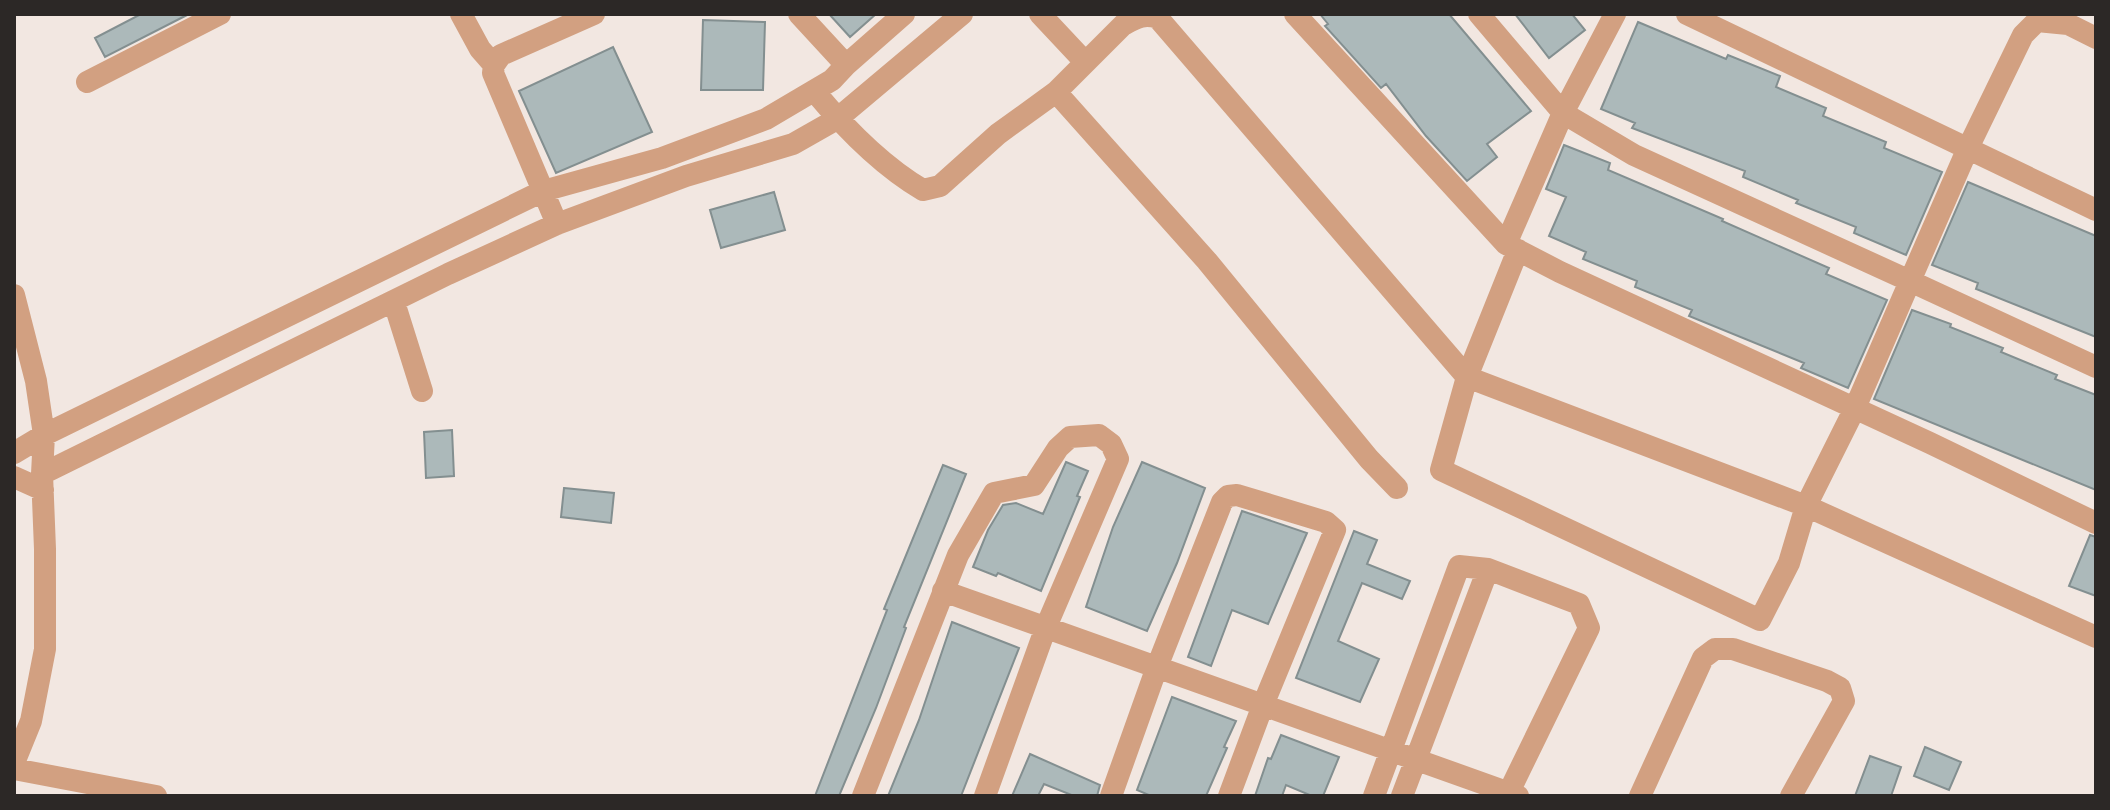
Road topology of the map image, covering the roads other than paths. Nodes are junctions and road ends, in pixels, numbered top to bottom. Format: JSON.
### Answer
{"nodes":[{"id":1,"x":220,"y":14,"type":"edge"},
{"id":2,"x":461,"y":14,"type":"edge"},
{"id":3,"x":594,"y":14,"type":"edge"},
{"id":4,"x":799,"y":14,"type":"edge"},
{"id":5,"x":904,"y":14,"type":"edge"},
{"id":6,"x":962,"y":14,"type":"edge"},
{"id":7,"x":1040,"y":14,"type":"edge"},
{"id":8,"x":1295,"y":14,"type":"edge"},
{"id":9,"x":1479,"y":14,"type":"edge"},
{"id":10,"x":1615,"y":14,"type":"edge"},
{"id":11,"x":1687,"y":14,"type":"edge"},
{"id":12,"x":1160,"y":16,"type":"edge"},
{"id":13,"x":2096,"y":38,"type":"edge"},
{"id":14,"x":1085,"y":62,"type":"junction"},
{"id":15,"x":494,"y":65,"type":"junction"},
{"id":16,"x":846,"y":65,"type":"junction"},
{"id":17,"x":87,"y":82,"type":"dead end"},
{"id":18,"x":815,"y":92,"type":"junction"},
{"id":19,"x":1056,"y":92,"type":"junction"},
{"id":20,"x":1563,"y":113,"type":"junction"},
{"id":21,"x":837,"y":119,"type":"junction"},
{"id":22,"x":1968,"y":148,"type":"junction"},
{"id":23,"x":543,"y":191,"type":"junction"},
{"id":24,"x":2096,"y":210,"type":"edge"},
{"id":25,"x":557,"y":224,"type":"junction"},
{"id":26,"x":1512,"y":247,"type":"junction"},
{"id":27,"x":1910,"y":281,"type":"junction"},
{"id":28,"x":14,"y":295,"type":"edge"},
{"id":29,"x":394,"y":302,"type":"junction"},
{"id":30,"x":2096,"y":367,"type":"edge"},
{"id":31,"x":1467,"y":377,"type":"junction"},
{"id":32,"x":422,"y":391,"type":"dead end"},
{"id":33,"x":1855,"y":408,"type":"junction"},
{"id":34,"x":44,"y":435,"type":"junction"},
{"id":35,"x":14,"y":453,"type":"edge"},
{"id":36,"x":14,"y":477,"type":"edge"},
{"id":37,"x":43,"y":482,"type":"junction"},
{"id":38,"x":1397,"y":488,"type":"dead end"},
{"id":39,"x":1806,"y":506,"type":"junction"},
{"id":40,"x":2096,"y":523,"type":"edge"},
{"id":41,"x":1488,"y":569,"type":"junction"},
{"id":42,"x":943,"y":591,"type":"junction"},
{"id":43,"x":1046,"y":627,"type":"junction"},
{"id":44,"x":2096,"y":637,"type":"edge"},
{"id":45,"x":1157,"y":667,"type":"junction"},
{"id":46,"x":1263,"y":705,"type":"junction"},
{"id":47,"x":1392,"y":750,"type":"junction"},
{"id":48,"x":1417,"y":760,"type":"junction"},
{"id":49,"x":14,"y":766,"type":"edge"},
{"id":50,"x":1511,"y":795,"type":"edge"},
{"id":51,"x":156,"y":796,"type":"edge"},
{"id":52,"x":863,"y":796,"type":"edge"},
{"id":53,"x":985,"y":796,"type":"edge"},
{"id":54,"x":1111,"y":796,"type":"edge"},
{"id":55,"x":1229,"y":796,"type":"edge"},
{"id":56,"x":1374,"y":796,"type":"edge"},
{"id":57,"x":1402,"y":796,"type":"edge"},
{"id":58,"x":1640,"y":796,"type":"edge"},
{"id":59,"x":1791,"y":796,"type":"edge"}],
"edges":[{"from":1,"to":17,"type":"street"},
{"from":2,"to":15,"type":"street"},
{"from":3,"to":15,"type":"street"},
{"from":4,"to":16,"type":"street"},
{"from":5,"to":16,"type":"street"},
{"from":6,"to":21,"type":"street"},
{"from":7,"to":14,"type":"street"},
{"from":8,"to":26,"type":"street"},
{"from":9,"to":20,"type":"street"},
{"from":10,"to":20,"type":"street"},
{"from":11,"to":22,"type":"street"},
{"from":12,"to":14,"type":"street"},
{"from":12,"to":31,"type":"street"},
{"from":13,"to":22,"type":"street"},
{"from":14,"to":19,"type":"street"},
{"from":15,"to":23,"type":"street"},
{"from":16,"to":18,"type":"street"},
{"from":18,"to":21,"type":"street"},
{"from":18,"to":23,"type":"street"},
{"from":19,"to":21,"type":"street"},
{"from":19,"to":38,"type":"street"},
{"from":20,"to":26,"type":"street"},
{"from":20,"to":27,"type":"street"},
{"from":21,"to":25,"type":"street"},
{"from":22,"to":24,"type":"street"},
{"from":22,"to":27,"type":"street"},
{"from":23,"to":25,"type":"street"},
{"from":23,"to":34,"type":"street"},
{"from":25,"to":29,"type":"street"},
{"from":26,"to":31,"type":"street"},
{"from":26,"to":33,"type":"street"},
{"from":27,"to":30,"type":"street"},
{"from":27,"to":33,"type":"street"},
{"from":28,"to":34,"type":"street"},
{"from":29,"to":32,"type":"street"},
{"from":29,"to":37,"type":"street"},
{"from":31,"to":39,"type":"street"},
{"from":31,"to":39,"type":"street"},
{"from":33,"to":39,"type":"street"},
{"from":33,"to":40,"type":"street"},
{"from":34,"to":35,"type":"street"},
{"from":34,"to":37,"type":"street"},
{"from":36,"to":37,"type":"street"},
{"from":37,"to":49,"type":"street"},
{"from":39,"to":44,"type":"street"},
{"from":41,"to":47,"type":"street"},
{"from":41,"to":48,"type":"street"},
{"from":41,"to":50,"type":"street"},
{"from":42,"to":43,"type":"street"},
{"from":42,"to":43,"type":"street"},
{"from":42,"to":52,"type":"street"},
{"from":43,"to":45,"type":"street"},
{"from":43,"to":53,"type":"street"},
{"from":45,"to":46,"type":"street"},
{"from":45,"to":46,"type":"street"},
{"from":45,"to":54,"type":"street"},
{"from":46,"to":47,"type":"street"},
{"from":46,"to":55,"type":"street"},
{"from":47,"to":48,"type":"street"},
{"from":47,"to":56,"type":"street"},
{"from":48,"to":50,"type":"street"},
{"from":48,"to":57,"type":"street"},
{"from":49,"to":51,"type":"street"},
{"from":58,"to":59,"type":"street"}]}
